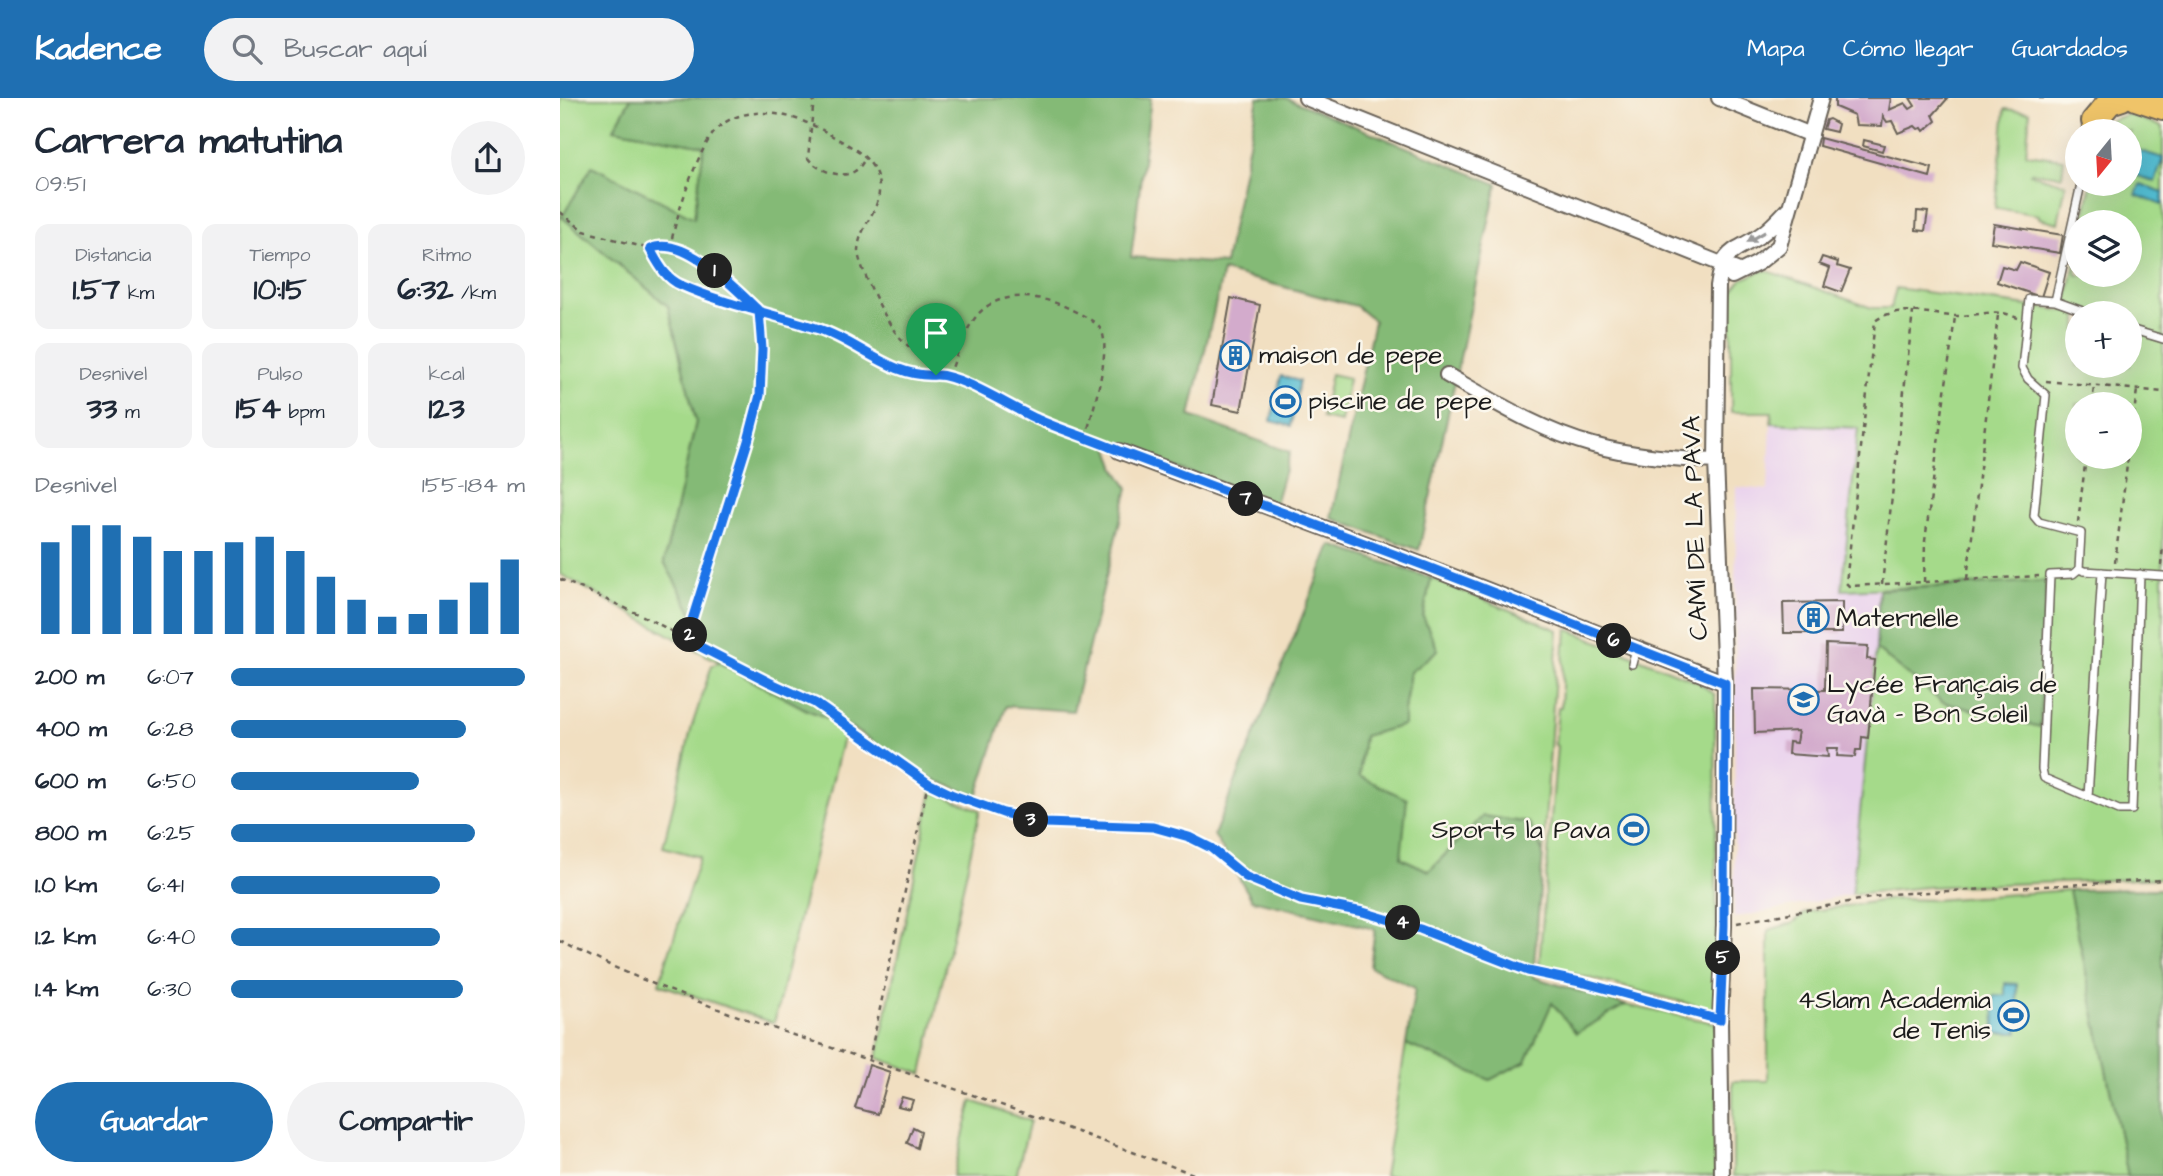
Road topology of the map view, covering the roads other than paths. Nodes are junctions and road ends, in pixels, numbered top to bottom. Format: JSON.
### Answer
{"nodes":[{"id":1,"x":1306,"y":98,"type":"edge"},
{"id":2,"x":1719,"y":98,"type":"edge"},
{"id":3,"x":2122,"y":98,"type":"edge"},
{"id":4,"x":2136,"y":98,"type":"edge"},
{"id":5,"x":1818,"y":99,"type":"edge"},
{"id":6,"x":2163,"y":107,"type":"edge"},
{"id":7,"x":2092,"y":117,"type":"edge"},
{"id":8,"x":1811,"y":135,"type":"junction"},
{"id":9,"x":2078,"y":196,"type":"edge"},
{"id":10,"x":1788,"y":209,"type":"junction"},
{"id":11,"x":1723,"y":263,"type":"junction"},
{"id":12,"x":1739,"y":271,"type":"junction"},
{"id":13,"x":1719,"y":298,"type":"junction"},
{"id":14,"x":2055,"y":301,"type":"junction"},
{"id":15,"x":2065,"y":305,"type":"edge"},
{"id":16,"x":2142,"y":332,"type":"edge"},
{"id":17,"x":2163,"y":339,"type":"edge"},
{"id":18,"x":1447,"y":375,"type":"dead end"},
{"id":19,"x":1119,"y":451,"type":"road end"},
{"id":20,"x":1716,"y":461,"type":"junction"},
{"id":21,"x":2079,"y":569,"type":"junction"},
{"id":22,"x":2102,"y":572,"type":"junction"},
{"id":23,"x":2140,"y":574,"type":"junction"},
{"id":24,"x":2161,"y":576,"type":"edge"},
{"id":25,"x":1725,"y":683,"type":"junction"},
{"id":26,"x":2088,"y":797,"type":"junction"},
{"id":27,"x":1721,"y":1176,"type":"edge"}],
"edges":[{"from":1,"to":11,"type":"street"},
{"from":2,"to":8,"type":"street"},
{"from":3,"to":7,"type":"highway"},
{"from":4,"to":6,"type":"highway"},
{"from":5,"to":8,"type":"street"},
{"from":8,"to":10,"type":"street"},
{"from":9,"to":14,"type":"lane"},
{"from":10,"to":11,"type":"street","one_way":true},
{"from":10,"to":12,"type":"street"},
{"from":11,"to":12,"type":"street"},
{"from":11,"to":13,"type":"street","name":"CAMÍ DE LA PAVA"},
{"from":12,"to":13,"type":"street"},
{"from":13,"to":20,"type":"street","name":"CAMÍ DE LA PAVA"},
{"from":14,"to":15,"type":"lane"},
{"from":14,"to":21,"type":"lane"},
{"from":16,"to":17,"type":"lane"},
{"from":18,"to":20,"type":"street"},
{"from":19,"to":25,"type":"street"},
{"from":20,"to":25,"type":"street","name":"CAMÍ DE LA PAVA"},
{"from":21,"to":22,"type":"lane"},
{"from":21,"to":26,"type":"lane"},
{"from":22,"to":23,"type":"lane"},
{"from":22,"to":26,"type":"lane"},
{"from":23,"to":24,"type":"lane"},
{"from":23,"to":26,"type":"lane"},
{"from":25,"to":27,"type":"street","name":"CAMÍ DE LA PAVA"}]}
